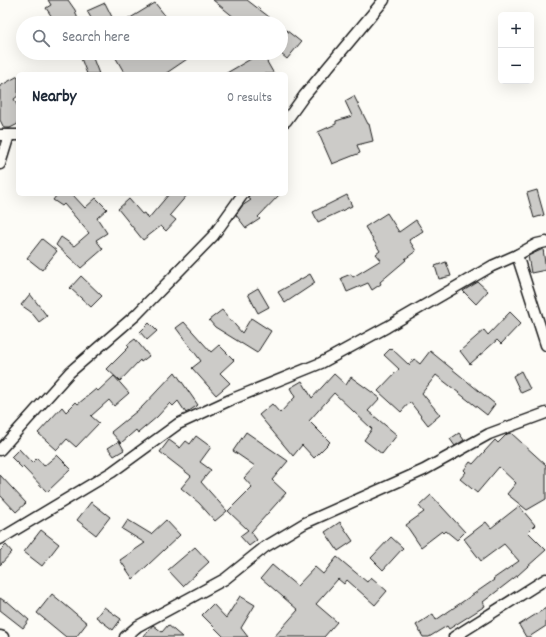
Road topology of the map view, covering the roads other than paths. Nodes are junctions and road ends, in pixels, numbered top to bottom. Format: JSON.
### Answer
{"nodes":[{"id":1,"x":384,"y":0,"type":"edge"},
{"id":2,"x":288,"y":118,"type":"edge"},
{"id":3,"x":9,"y":135,"type":"edge"},
{"id":4,"x":0,"y":164,"type":"edge"},
{"id":5,"x":242,"y":196,"type":"edge"},
{"id":6,"x":546,"y":242,"type":"edge"},
{"id":7,"x":517,"y":256,"type":"junction"},
{"id":8,"x":546,"y":345,"type":"edge"},
{"id":9,"x":546,"y":413,"type":"edge"},
{"id":10,"x":0,"y":450,"type":"edge"},
{"id":11,"x":0,"y":539,"type":"edge"},
{"id":12,"x":546,"y":579,"type":"edge"},
{"id":13,"x":0,"y":636,"type":"edge"},
{"id":14,"x":4,"y":637,"type":"edge"},
{"id":15,"x":125,"y":637,"type":"edge"},
{"id":16,"x":454,"y":637,"type":"edge"}],
"edges":[{"from":1,"to":2,"type":"street"},
{"from":3,"to":4,"type":"street"},
{"from":5,"to":10,"type":"street"},
{"from":6,"to":7,"type":"street"},
{"from":7,"to":8,"type":"street"},
{"from":7,"to":11,"type":"street"},
{"from":9,"to":15,"type":"street"},
{"from":12,"to":16,"type":"street"},
{"from":13,"to":14,"type":"street"}]}
